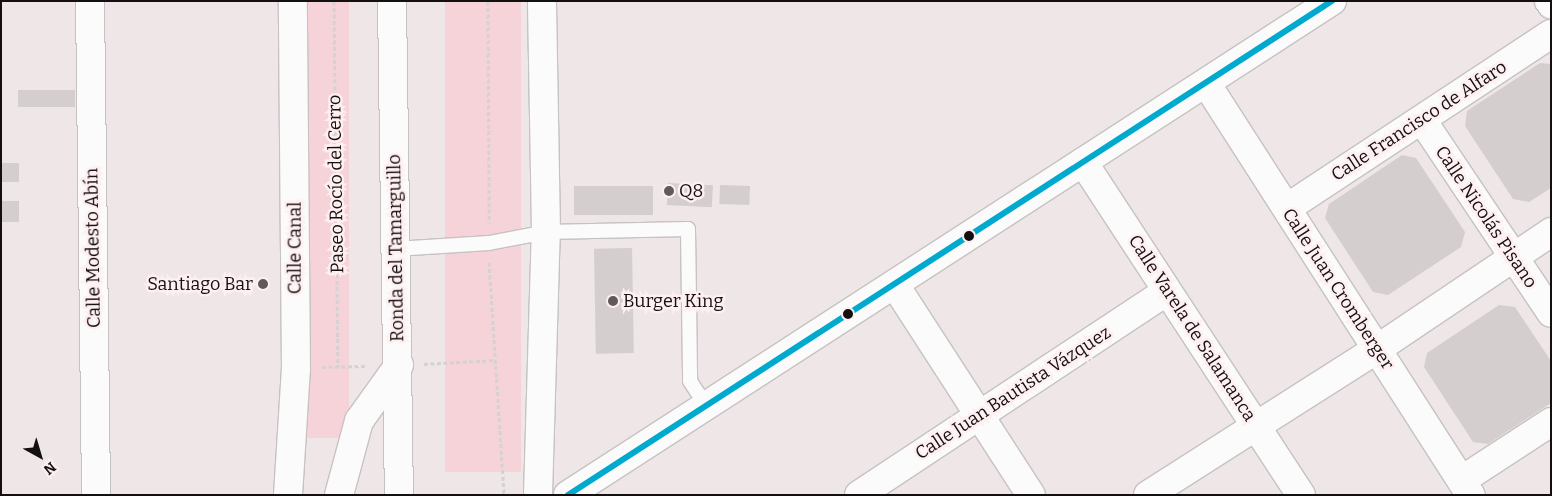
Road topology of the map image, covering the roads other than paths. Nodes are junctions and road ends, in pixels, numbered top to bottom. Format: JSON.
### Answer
{"nodes":[{"id":1,"x":90,"y":1,"type":"edge"},
{"id":2,"x":293,"y":1,"type":"edge"},
{"id":3,"x":392,"y":1,"type":"edge"},
{"id":4,"x":542,"y":1,"type":"edge"},
{"id":5,"x":1332,"y":1,"type":"edge"},
{"id":6,"x":1551,"y":34,"type":"edge"},
{"id":7,"x":1206,"y":83,"type":"junction"},
{"id":8,"x":1422,"y":120,"type":"junction"},
{"id":9,"x":1083,"y":162,"type":"junction"},
{"id":10,"x":1287,"y":208,"type":"junction"},
{"id":11,"x":546,"y":232,"type":"junction"},
{"id":12,"x":1551,"y":232,"type":"edge"},
{"id":13,"x":395,"y":249,"type":"junction"},
{"id":14,"x":1514,"y":257,"type":"junction"},
{"id":15,"x":895,"y":285,"type":"junction"},
{"id":16,"x":1167,"y":291,"type":"junction"},
{"id":17,"x":1551,"y":313,"type":"edge"},
{"id":18,"x":1377,"y":349,"type":"junction"},
{"id":19,"x":399,"y":365,"type":"junction"},
{"id":20,"x":707,"y":407,"type":"junction"},
{"id":21,"x":981,"y":414,"type":"junction"},
{"id":22,"x":1551,"y":422,"type":"edge"},
{"id":23,"x":1257,"y":427,"type":"junction"},
{"id":24,"x":1467,"y":488,"type":"edge"},
{"id":25,"x":96,"y":495,"type":"edge"},
{"id":26,"x":288,"y":495,"type":"edge"},
{"id":27,"x":339,"y":495,"type":"edge"},
{"id":28,"x":399,"y":495,"type":"edge"},
{"id":29,"x":538,"y":495,"type":"edge"},
{"id":30,"x":568,"y":495,"type":"edge"},
{"id":31,"x":859,"y":495,"type":"edge"},
{"id":32,"x":1031,"y":495,"type":"edge"},
{"id":33,"x":1148,"y":495,"type":"edge"},
{"id":34,"x":1301,"y":495,"type":"edge"}],
"edges":[{"from":1,"to":25,"type":"street","name":"Calle Modesto Abín"},
{"from":2,"to":26,"type":"street","name":"Calle Canal"},
{"from":3,"to":13,"type":"street","name":"Ronda del Tamarguillo"},
{"from":4,"to":11,"type":"street"},
{"from":5,"to":7,"type":"street"},
{"from":6,"to":8,"type":"street","name":"Calle Francisco de Alfaro"},
{"from":7,"to":9,"type":"street"},
{"from":7,"to":10,"type":"street","name":"Calle Juan Cromberger"},
{"from":8,"to":10,"type":"street","name":"Calle Francisco de Alfaro"},
{"from":8,"to":14,"type":"street","name":"Calle Nicolás Pisano"},
{"from":9,"to":15,"type":"street"},
{"from":9,"to":16,"type":"street","name":"Calle Varela de Salamanca"},
{"from":10,"to":18,"type":"street","name":"Calle Juan Cromberger"},
{"from":11,"to":13,"type":"lane"},
{"from":11,"to":20,"type":"lane"},
{"from":11,"to":29,"type":"street"},
{"from":12,"to":14,"type":"street"},
{"from":13,"to":19,"type":"street","name":"Ronda del Tamarguillo"},
{"from":14,"to":17,"type":"street","name":"Calle Nicolás Pisano"},
{"from":14,"to":18,"type":"street"},
{"from":15,"to":20,"type":"street"},
{"from":15,"to":21,"type":"street"},
{"from":16,"to":21,"type":"street","name":"Calle Juan Bautista Vázquez"},
{"from":16,"to":23,"type":"street","name":"Calle Varela de Salamanca"},
{"from":18,"to":23,"type":"street"},
{"from":18,"to":24,"type":"street","name":"Calle Juan Cromberger"},
{"from":19,"to":27,"type":"street"},
{"from":19,"to":28,"type":"street","name":"Ronda del Tamarguillo"},
{"from":20,"to":30,"type":"street"},
{"from":21,"to":31,"type":"street","name":"Calle Juan Bautista Vázquez"},
{"from":21,"to":32,"type":"street"},
{"from":22,"to":24,"type":"street"},
{"from":23,"to":33,"type":"street"},
{"from":23,"to":34,"type":"street","name":"Calle Varela de Salamanca"}]}
